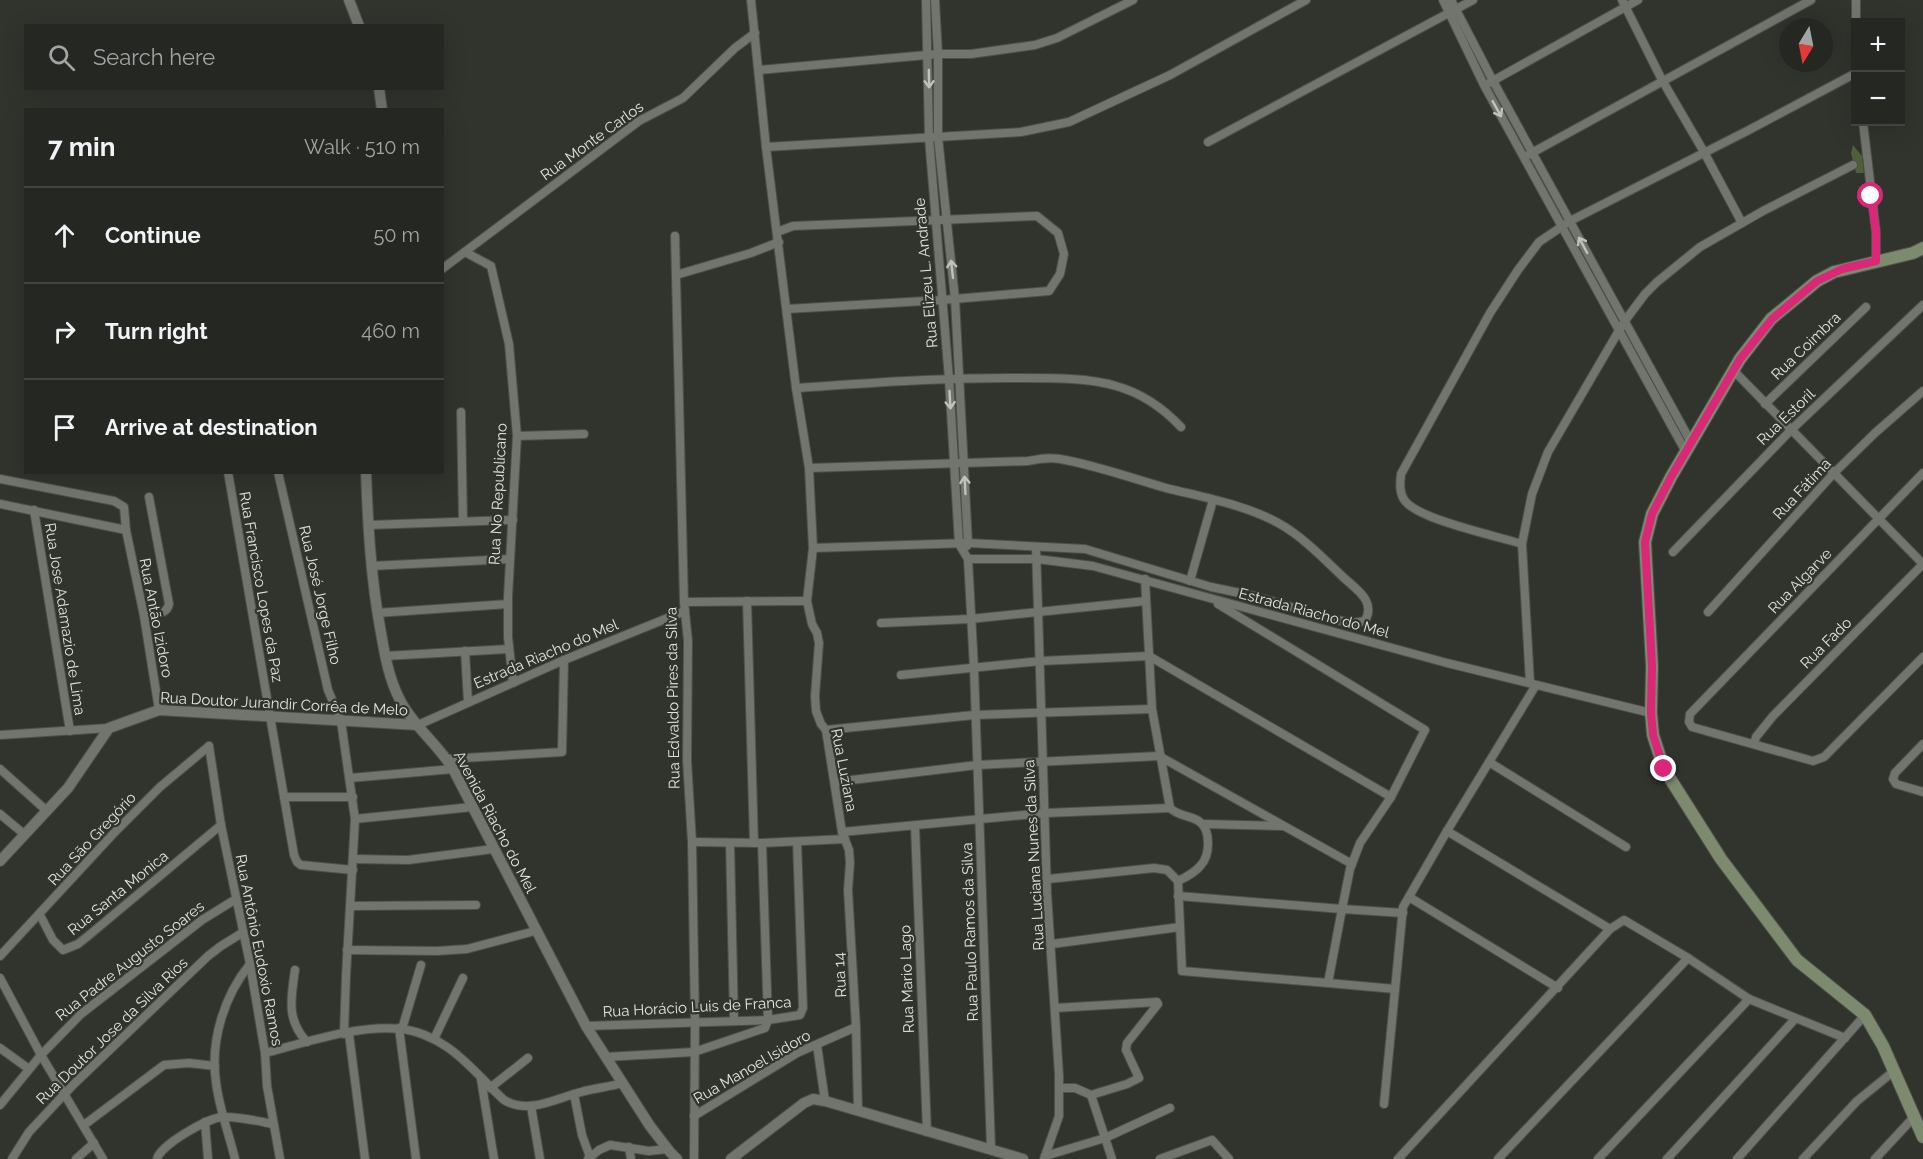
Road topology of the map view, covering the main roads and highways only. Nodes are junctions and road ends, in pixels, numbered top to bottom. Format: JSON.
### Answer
{"nodes":[{"id":1,"x":1923,"y":248,"type":"edge"},
{"id":2,"x":1923,"y":1137,"type":"edge"}],
"edges":[{"from":1,"to":2,"type":"main road"}]}
